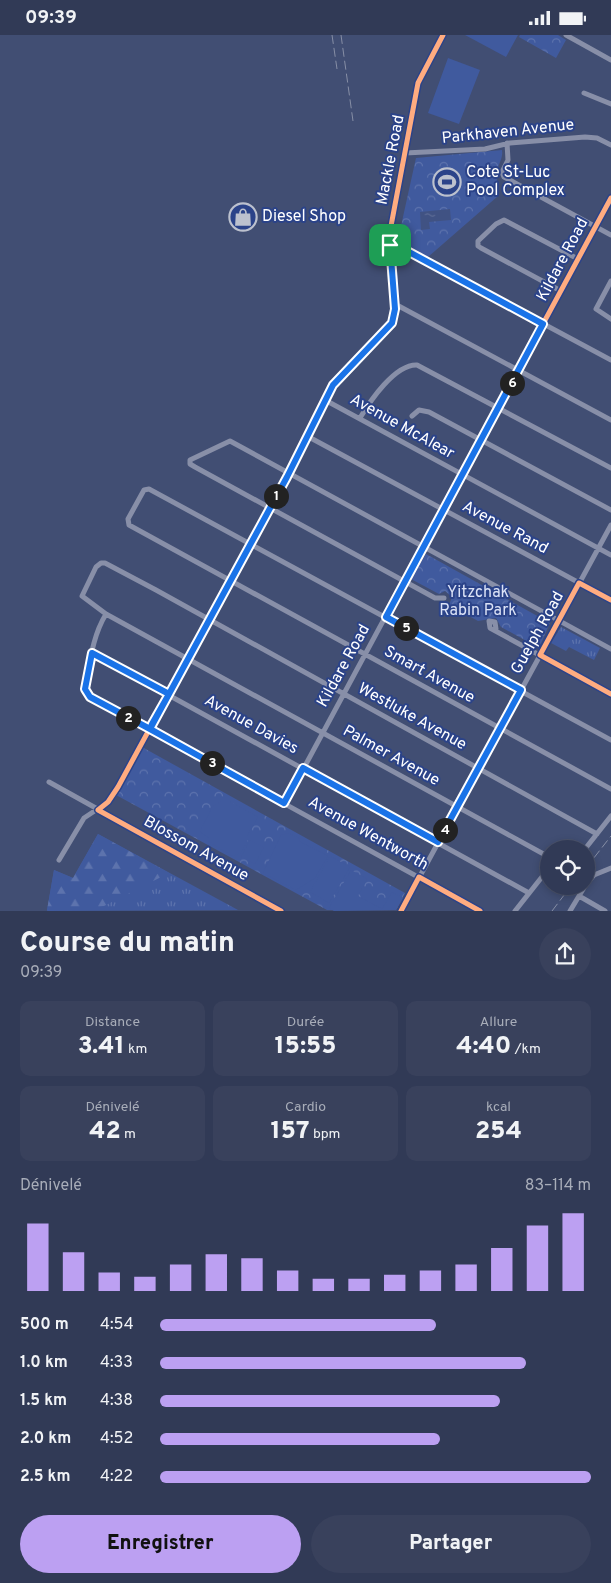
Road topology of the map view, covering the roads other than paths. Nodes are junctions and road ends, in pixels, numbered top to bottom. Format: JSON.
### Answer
{"nodes":[{"id":1,"x":443,"y":35,"type":"edge"},
{"id":2,"x":566,"y":35,"type":"edge"},
{"id":3,"x":611,"y":60,"type":"edge"},
{"id":4,"x":584,"y":93,"type":"dead end"},
{"id":5,"x":611,"y":104,"type":"edge"},
{"id":6,"x":507,"y":143,"type":"junction"},
{"id":7,"x":611,"y":145,"type":"edge"},
{"id":8,"x":405,"y":153,"type":"junction"},
{"id":9,"x":611,"y":198,"type":"edge"},
{"id":10,"x":595,"y":227,"type":"junction"},
{"id":11,"x":611,"y":235,"type":"edge"},
{"id":12,"x":390,"y":245,"type":"junction"},
{"id":13,"x":578,"y":259,"type":"junction"},
{"id":14,"x":611,"y":281,"type":"edge"},
{"id":15,"x":561,"y":291,"type":"junction"},
{"id":16,"x":395,"y":305,"type":"junction"},
{"id":17,"x":611,"y":319,"type":"edge"},
{"id":18,"x":543,"y":324,"type":"junction"},
{"id":19,"x":611,"y":360,"type":"edge"},
{"id":20,"x":518,"y":370,"type":"junction"},
{"id":21,"x":325,"y":400,"type":"junction"},
{"id":22,"x":499,"y":407,"type":"junction"},
{"id":23,"x":412,"y":416,"type":"dead end"},
{"id":24,"x":360,"y":419,"type":"junction"},
{"id":25,"x":611,"y":420,"type":"edge"},
{"id":26,"x":307,"y":436,"type":"junction"},
{"id":27,"x":481,"y":440,"type":"junction"},
{"id":28,"x":611,"y":468,"type":"edge"},
{"id":29,"x":289,"y":473,"type":"junction"},
{"id":30,"x":462,"y":474,"type":"junction"},
{"id":31,"x":269,"y":508,"type":"junction"},
{"id":32,"x":443,"y":509,"type":"junction"},
{"id":33,"x":611,"y":510,"type":"edge"},
{"id":34,"x":611,"y":525,"type":"edge"},
{"id":35,"x":250,"y":543,"type":"junction"},
{"id":36,"x":424,"y":546,"type":"junction"},
{"id":37,"x":598,"y":548,"type":"junction"},
{"id":38,"x":611,"y":555,"type":"edge"},
{"id":39,"x":89,"y":580,"type":"joint"},
{"id":40,"x":231,"y":580,"type":"junction"},
{"id":41,"x":404,"y":581,"type":"junction"},
{"id":42,"x":579,"y":583,"type":"junction"},
{"id":43,"x":444,"y":598,"type":"dead end"},
{"id":44,"x":611,"y":600,"type":"edge"},
{"id":45,"x":106,"y":614,"type":"junction"},
{"id":46,"x":386,"y":617,"type":"junction"},
{"id":47,"x":209,"y":620,"type":"junction"},
{"id":48,"x":559,"y":620,"type":"junction"},
{"id":49,"x":496,"y":629,"type":"dead end"},
{"id":50,"x":611,"y":649,"type":"edge"},
{"id":51,"x":92,"y":653,"type":"junction"},
{"id":52,"x":365,"y":654,"type":"junction"},
{"id":53,"x":540,"y":655,"type":"junction"},
{"id":54,"x":188,"y":659,"type":"junction"},
{"id":55,"x":521,"y":690,"type":"junction"},
{"id":56,"x":169,"y":694,"type":"junction"},
{"id":57,"x":343,"y":694,"type":"junction"},
{"id":58,"x":611,"y":694,"type":"edge"},
{"id":59,"x":500,"y":728,"type":"junction"},
{"id":60,"x":150,"y":729,"type":"junction"},
{"id":61,"x":322,"y":733,"type":"junction"},
{"id":62,"x":611,"y":740,"type":"edge"},
{"id":63,"x":303,"y":768,"type":"junction"},
{"id":64,"x":478,"y":768,"type":"junction"},
{"id":65,"x":49,"y":782,"type":"dead end"},
{"id":66,"x":611,"y":789,"type":"edge"},
{"id":67,"x":284,"y":803,"type":"junction"},
{"id":68,"x":457,"y":807,"type":"junction"},
{"id":69,"x":98,"y":810,"type":"junction"},
{"id":70,"x":611,"y":817,"type":"edge"},
{"id":71,"x":597,"y":834,"type":"junction"},
{"id":72,"x":592,"y":840,"type":"edge"},
{"id":73,"x":438,"y":842,"type":"junction"},
{"id":74,"x":540,"y":852,"type":"edge"},
{"id":75,"x":59,"y":860,"type":"dead end"},
{"id":76,"x":611,"y":868,"type":"edge"},
{"id":77,"x":595,"y":875,"type":"edge"},
{"id":78,"x":419,"y":877,"type":"junction"},
{"id":79,"x":540,"y":880,"type":"edge"},
{"id":80,"x":530,"y":893,"type":"junction"},
{"id":81,"x":579,"y":896,"type":"joint"},
{"id":82,"x":281,"y":911,"type":"edge"},
{"id":83,"x":401,"y":911,"type":"edge"},
{"id":84,"x":480,"y":911,"type":"edge"},
{"id":85,"x":515,"y":911,"type":"edge"},
{"id":86,"x":570,"y":911,"type":"edge"},
{"id":87,"x":604,"y":911,"type":"edge"}],
"edges":[{"from":1,"to":8,"type":"street","name":"Mackle Road"},
{"from":2,"to":3,"type":"street"},
{"from":4,"to":5,"type":"street"},
{"from":6,"to":7,"type":"street","name":"Parkhaven Avenue"},
{"from":6,"to":8,"type":"street","name":"Parkhaven Avenue"},
{"from":6,"to":10,"type":"street"},
{"from":8,"to":12,"type":"street","name":"Mackle Road"},
{"from":9,"to":10,"type":"street","name":"Kildare Road"},
{"from":10,"to":11,"type":"street"},
{"from":10,"to":13,"type":"street","name":"Kildare Road"},
{"from":12,"to":16,"type":"street","name":"Mackle Road"},
{"from":12,"to":18,"type":"street"},
{"from":13,"to":15,"type":"street","name":"Kildare Road"},
{"from":13,"to":15,"type":"street"},
{"from":14,"to":17,"type":"street"},
{"from":15,"to":18,"type":"street","name":"Kildare Road"},
{"from":16,"to":20,"type":"street"},
{"from":16,"to":21,"type":"street","name":"Mackle Road"},
{"from":18,"to":19,"type":"street"},
{"from":18,"to":20,"type":"street","name":"Kildare Road"},
{"from":20,"to":22,"type":"street","name":"Kildare Road"},
{"from":20,"to":25,"type":"street"},
{"from":21,"to":24,"type":"street","name":"Avenue McAlear"},
{"from":21,"to":26,"type":"street","name":"Mackle Road"},
{"from":22,"to":24,"type":"street"},
{"from":22,"to":27,"type":"street","name":"Kildare Road"},
{"from":22,"to":28,"type":"street"},
{"from":23,"to":27,"type":"street"},
{"from":24,"to":30,"type":"street","name":"Avenue McAlear"},
{"from":26,"to":29,"type":"street","name":"Mackle Road"},
{"from":26,"to":32,"type":"street","name":"Avenue Rand"},
{"from":27,"to":30,"type":"street","name":"Kildare Road"},
{"from":27,"to":33,"type":"street"},
{"from":29,"to":31,"type":"street","name":"Mackle Road"},
{"from":29,"to":31,"type":"street"},
{"from":29,"to":36,"type":"street"},
{"from":30,"to":32,"type":"street","name":"Kildare Road"},
{"from":30,"to":37,"type":"street","name":"Avenue McAlear"},
{"from":31,"to":35,"type":"street","name":"Mackle Road"},
{"from":31,"to":41,"type":"street"},
{"from":32,"to":36,"type":"street","name":"Kildare Road"},
{"from":32,"to":42,"type":"street","name":"Avenue Rand"},
{"from":34,"to":37,"type":"street","name":"Guelph Road"},
{"from":35,"to":40,"type":"street","name":"Mackle Road"},
{"from":35,"to":40,"type":"street","name":"Smart Avenue"},
{"from":35,"to":46,"type":"street"},
{"from":36,"to":41,"type":"street","name":"Kildare Road"},
{"from":36,"to":48,"type":"street"},
{"from":37,"to":38,"type":"street","name":"Avenue McAlear"},
{"from":37,"to":42,"type":"street","name":"Guelph Road"},
{"from":39,"to":45,"type":"street","name":"Palmer Avenue"},
{"from":39,"to":47,"type":"street","name":"Westluke Avenue"},
{"from":40,"to":47,"type":"street","name":"Mackle Road"},
{"from":40,"to":52,"type":"street","name":"Smart Avenue"},
{"from":41,"to":43,"type":"street"},
{"from":41,"to":46,"type":"street","name":"Kildare Road"},
{"from":42,"to":44,"type":"street","name":"Avenue Rand"},
{"from":42,"to":48,"type":"street","name":"Guelph Road"},
{"from":45,"to":51,"type":"street"},
{"from":45,"to":54,"type":"street","name":"Palmer Avenue"},
{"from":46,"to":52,"type":"street","name":"Kildare Road"},
{"from":46,"to":55,"type":"street"},
{"from":47,"to":54,"type":"street","name":"Mackle Road"},
{"from":47,"to":57,"type":"street","name":"Westluke Avenue"},
{"from":48,"to":50,"type":"street"},
{"from":48,"to":53,"type":"street","name":"Guelph Road"},
{"from":49,"to":53,"type":"street"},
{"from":51,"to":56,"type":"street","name":"Avenue Davies"},
{"from":51,"to":60,"type":"street","name":"Avenue Wentworth"},
{"from":52,"to":57,"type":"street","name":"Kildare Road"},
{"from":52,"to":59,"type":"street","name":"Smart Avenue"},
{"from":53,"to":55,"type":"street","name":"Guelph Road"},
{"from":53,"to":58,"type":"street"},
{"from":54,"to":56,"type":"street","name":"Mackle Road"},
{"from":54,"to":61,"type":"street","name":"Palmer Avenue"},
{"from":55,"to":59,"type":"street","name":"Guelph Road"},
{"from":55,"to":62,"type":"street"},
{"from":56,"to":60,"type":"street","name":"Mackle Road"},
{"from":56,"to":63,"type":"street","name":"Avenue Davies"},
{"from":57,"to":61,"type":"street","name":"Kildare Road"},
{"from":57,"to":64,"type":"street","name":"Westluke Avenue"},
{"from":59,"to":64,"type":"street","name":"Guelph Road"},
{"from":59,"to":66,"type":"street","name":"Smart Avenue"},
{"from":60,"to":67,"type":"street","name":"Avenue Wentworth"},
{"from":60,"to":69,"type":"street","name":"Mackle Road"},
{"from":61,"to":63,"type":"street","name":"Kildare Road"},
{"from":61,"to":68,"type":"street","name":"Palmer Avenue"},
{"from":63,"to":67,"type":"street","name":"Kildare Road"},
{"from":63,"to":73,"type":"street","name":"Avenue Davies"},
{"from":64,"to":68,"type":"street","name":"Guelph Road"},
{"from":64,"to":71,"type":"street","name":"Westluke Avenue"},
{"from":65,"to":69,"type":"street","name":"Blossom Avenue"},
{"from":67,"to":78,"type":"street","name":"Avenue Wentworth"},
{"from":68,"to":73,"type":"street","name":"Guelph Road"},
{"from":68,"to":74,"type":"street","name":"Palmer Avenue"},
{"from":69,"to":75,"type":"street","name":"Mackle Road"},
{"from":69,"to":82,"type":"street","name":"Blossom Avenue"},
{"from":70,"to":71,"type":"street"},
{"from":71,"to":72,"type":"street"},
{"from":73,"to":78,"type":"street","name":"Guelph Road"},
{"from":73,"to":80,"type":"street","name":"Avenue Davies"},
{"from":76,"to":77,"type":"street"},
{"from":78,"to":83,"type":"street","name":"Guelph Road"},
{"from":78,"to":84,"type":"street","name":"Avenue Wentworth"},
{"from":79,"to":80,"type":"street"},
{"from":80,"to":85,"type":"street"},
{"from":81,"to":86,"type":"street"},
{"from":81,"to":87,"type":"street"}]}
